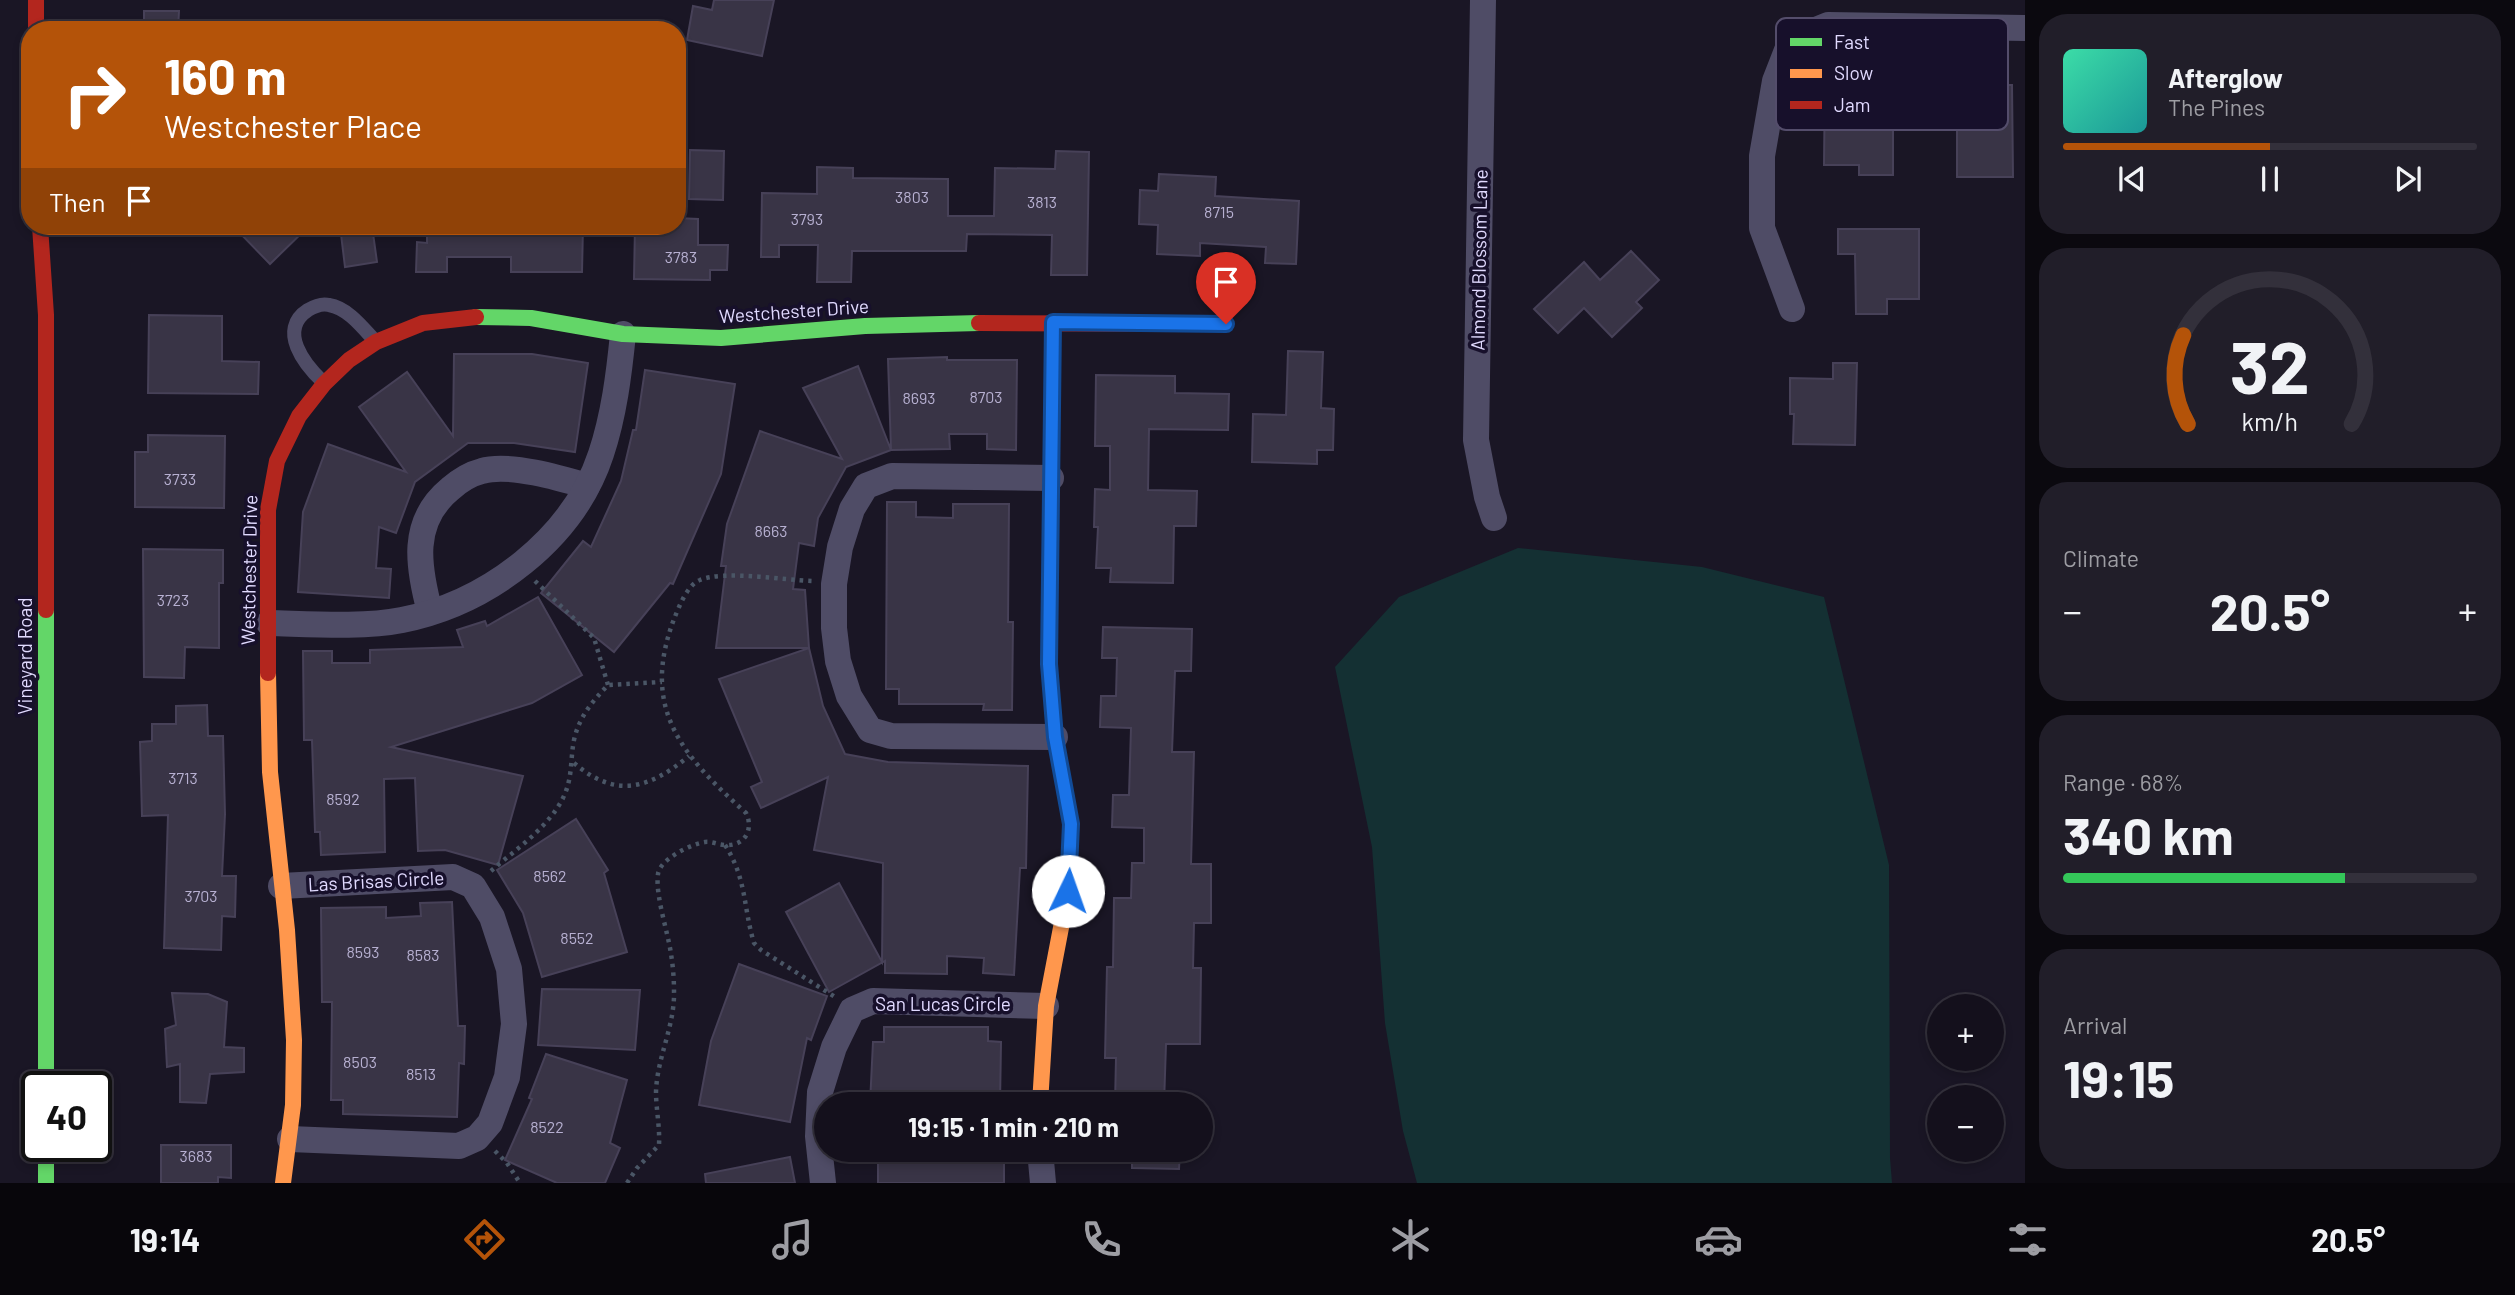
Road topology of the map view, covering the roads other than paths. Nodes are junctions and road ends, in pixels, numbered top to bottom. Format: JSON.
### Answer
{"nodes":[{"id":1,"x":36,"y":0,"type":"edge"},
{"id":2,"x":1483,"y":0,"type":"edge"},
{"id":3,"x":36,"y":21,"type":"edge"},
{"id":4,"x":1776,"y":78,"type":"edge"},
{"id":5,"x":41,"y":235,"type":"edge"},
{"id":6,"x":1792,"y":309,"type":"dead end"},
{"id":7,"x":1053,"y":322,"type":"junction"},
{"id":8,"x":1226,"y":324,"type":"dead end"},
{"id":9,"x":623,"y":334,"type":"junction"},
{"id":10,"x":376,"y":342,"type":"junction"},
{"id":11,"x":324,"y":384,"type":"junction"},
{"id":12,"x":1051,"y":478,"type":"junction"},
{"id":13,"x":587,"y":486,"type":"junction"},
{"id":14,"x":1494,"y":518,"type":"dead end"},
{"id":15,"x":430,"y":612,"type":"junction"},
{"id":16,"x":269,"y":623,"type":"junction"},
{"id":17,"x":1055,"y":737,"type":"junction"},
{"id":18,"x":281,"y":886,"type":"junction"},
{"id":19,"x":1046,"y":1006,"type":"junction"},
{"id":20,"x":46,"y":1071,"type":"edge"},
{"id":21,"x":1041,"y":1092,"type":"edge"},
{"id":22,"x":290,"y":1139,"type":"junction"},
{"id":23,"x":46,"y":1162,"type":"edge"},
{"id":24,"x":1041,"y":1162,"type":"edge"},
{"id":25,"x":46,"y":1183,"type":"edge"},
{"id":26,"x":283,"y":1183,"type":"edge"},
{"id":27,"x":823,"y":1183,"type":"edge"},
{"id":28,"x":1043,"y":1183,"type":"edge"}],
"edges":[{"from":1,"to":3,"type":"street"},
{"from":2,"to":14,"type":"street","name":"Almond Blossom Lane"},
{"from":4,"to":6,"type":"street"},
{"from":5,"to":20,"type":"street","name":"Vineyard Road"},
{"from":7,"to":8,"type":"street","name":"Westchester Drive"},
{"from":7,"to":9,"type":"street","name":"Westchester Drive"},
{"from":7,"to":12,"type":"street"},
{"from":9,"to":10,"type":"street","name":"Westchester Drive"},
{"from":9,"to":13,"type":"street"},
{"from":10,"to":11,"type":"street","name":"Westchester Drive"},
{"from":10,"to":11,"type":"lane"},
{"from":11,"to":16,"type":"street","name":"Westchester Drive"},
{"from":12,"to":17,"type":"street"},
{"from":12,"to":17,"type":"street"},
{"from":13,"to":15,"type":"street"},
{"from":13,"to":15,"type":"street"},
{"from":15,"to":16,"type":"street"},
{"from":16,"to":18,"type":"street","name":"Westchester Drive"},
{"from":17,"to":19,"type":"street"},
{"from":18,"to":22,"type":"street","name":"Westchester Drive"},
{"from":18,"to":22,"type":"street","name":"Las Brisas Circle"},
{"from":19,"to":21,"type":"street"},
{"from":19,"to":27,"type":"street","name":"San Lucas Circle"},
{"from":22,"to":26,"type":"street","name":"Westchester Drive"},
{"from":23,"to":25,"type":"street"},
{"from":24,"to":28,"type":"street"}]}
